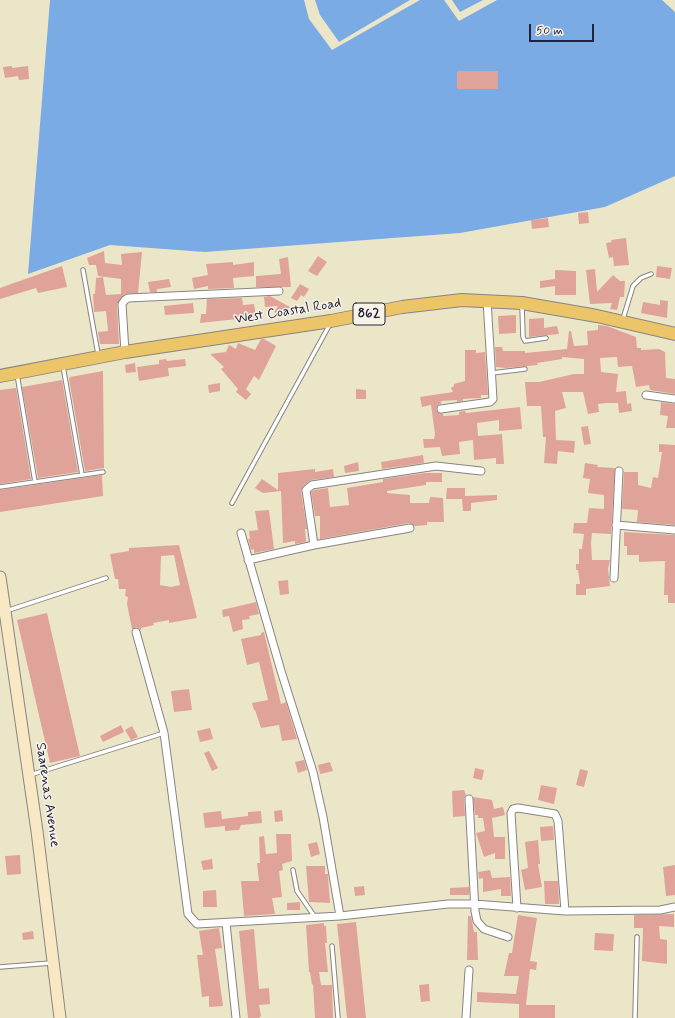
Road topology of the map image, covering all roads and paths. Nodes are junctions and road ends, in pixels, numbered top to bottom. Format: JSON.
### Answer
{"nodes":[{"id":1,"x":83,"y":270,"type":"dead end"},
{"id":2,"x":651,"y":274,"type":"dead end"},
{"id":3,"x":279,"y":292,"type":"dead end"},
{"id":4,"x":487,"y":300,"type":"junction"},
{"id":5,"x":522,"y":303,"type":"junction"},
{"id":6,"x":331,"y":321,"type":"junction"},
{"id":7,"x":623,"y":321,"type":"junction"},
{"id":8,"x":675,"y":334,"type":"edge"},
{"id":9,"x":546,"y":338,"type":"dead end"},
{"id":10,"x":125,"y":352,"type":"junction"},
{"id":11,"x":99,"y":357,"type":"junction"},
{"id":12,"x":63,"y":364,"type":"junction"},
{"id":13,"x":525,"y":369,"type":"dead end"},
{"id":14,"x":17,"y":373,"type":"junction"},
{"id":15,"x":492,"y":373,"type":"junction"},
{"id":16,"x":0,"y":376,"type":"edge"},
{"id":17,"x":646,"y":395,"type":"dead end"},
{"id":18,"x":675,"y":399,"type":"edge"},
{"id":19,"x":441,"y":409,"type":"dead end"},
{"id":20,"x":480,"y":471,"type":"dead end"},
{"id":21,"x":103,"y":472,"type":"dead end"},
{"id":22,"x":619,"y":472,"type":"dead end"},
{"id":23,"x":82,"y":475,"type":"junction"},
{"id":24,"x":35,"y":482,"type":"junction"},
{"id":25,"x":0,"y":487,"type":"edge"},
{"id":26,"x":232,"y":503,"type":"dead end"},
{"id":27,"x":616,"y":525,"type":"junction"},
{"id":28,"x":410,"y":528,"type":"dead end"},
{"id":29,"x":675,"y":530,"type":"edge"},
{"id":30,"x":241,"y":533,"type":"dead end"},
{"id":31,"x":314,"y":545,"type":"junction"},
{"id":32,"x":248,"y":560,"type":"junction"},
{"id":33,"x":0,"y":577,"type":"edge"},
{"id":34,"x":106,"y":578,"type":"dead end"},
{"id":35,"x":614,"y":578,"type":"dead end"},
{"id":36,"x":6,"y":611,"type":"junction"},
{"id":37,"x":4,"y":623,"type":"edge"},
{"id":38,"x":136,"y":632,"type":"dead end"},
{"id":39,"x":164,"y":733,"type":"junction"},
{"id":40,"x":29,"y":775,"type":"junction"},
{"id":41,"x":469,"y":799,"type":"dead end"},
{"id":42,"x":292,"y":870,"type":"dead end"},
{"id":43,"x":474,"y":904,"type":"junction"},
{"id":44,"x":675,"y":907,"type":"edge"},
{"id":45,"x":517,"y":908,"type":"junction"},
{"id":46,"x":565,"y":911,"type":"junction"},
{"id":47,"x":340,"y":916,"type":"junction"},
{"id":48,"x":315,"y":917,"type":"junction"},
{"id":49,"x":226,"y":923,"type":"junction"},
{"id":50,"x":508,"y":937,"type":"dead end"},
{"id":51,"x":637,"y":937,"type":"dead end"},
{"id":52,"x":332,"y":946,"type":"dead end"},
{"id":53,"x":54,"y":962,"type":"junction"},
{"id":54,"x":0,"y":967,"type":"edge"},
{"id":55,"x":469,"y":970,"type":"dead end"},
{"id":56,"x":60,"y":1018,"type":"edge"},
{"id":57,"x":236,"y":1018,"type":"edge"},
{"id":58,"x":338,"y":1018,"type":"edge"},
{"id":59,"x":466,"y":1018,"type":"edge"},
{"id":60,"x":635,"y":1018,"type":"edge"}],
"edges":[{"from":1,"to":11,"type":"lane"},
{"from":2,"to":7,"type":"lane"},
{"from":3,"to":10,"type":"street"},
{"from":4,"to":5,"type":"main road","name":"West Coastal Road","number":"862"},
{"from":4,"to":6,"type":"main road","name":"West Coastal Road","number":"862"},
{"from":4,"to":15,"type":"street"},
{"from":5,"to":7,"type":"main road","name":"West Coastal Road","number":"862"},
{"from":5,"to":9,"type":"lane"},
{"from":6,"to":10,"type":"main road","name":"West Coastal Road","number":"862"},
{"from":6,"to":26,"type":"lane"},
{"from":7,"to":8,"type":"main road","name":"West Coastal Road","number":"862"},
{"from":10,"to":11,"type":"main road","name":"West Coastal Road","number":"862"},
{"from":11,"to":12,"type":"main road","name":"West Coastal Road","number":"862"},
{"from":12,"to":14,"type":"main road","name":"West Coastal Road","number":"862"},
{"from":12,"to":23,"type":"lane"},
{"from":13,"to":15,"type":"lane"},
{"from":14,"to":16,"type":"main road","name":"West Coastal Road","number":"862"},
{"from":14,"to":24,"type":"lane"},
{"from":15,"to":19,"type":"street"},
{"from":17,"to":18,"type":"street"},
{"from":20,"to":31,"type":"street"},
{"from":21,"to":23,"type":"lane"},
{"from":22,"to":27,"type":"street"},
{"from":23,"to":24,"type":"lane"},
{"from":24,"to":25,"type":"lane"},
{"from":27,"to":29,"type":"street"},
{"from":27,"to":35,"type":"street"},
{"from":28,"to":31,"type":"street"},
{"from":30,"to":32,"type":"street"},
{"from":31,"to":32,"type":"street"},
{"from":32,"to":47,"type":"street"},
{"from":33,"to":36,"type":"main road","name":"Saarenas Avenue"},
{"from":34,"to":36,"type":"lane"},
{"from":36,"to":37,"type":"main road","name":"Saarenas Avenue"},
{"from":37,"to":40,"type":"main road","name":"Saarenas Avenue"},
{"from":38,"to":39,"type":"street"},
{"from":39,"to":40,"type":"lane"},
{"from":39,"to":49,"type":"street"},
{"from":40,"to":53,"type":"main road","name":"Saarenas Avenue"},
{"from":41,"to":43,"type":"street"},
{"from":42,"to":48,"type":"lane"},
{"from":43,"to":45,"type":"street"},
{"from":43,"to":47,"type":"street"},
{"from":43,"to":50,"type":"street"},
{"from":44,"to":46,"type":"street"},
{"from":45,"to":46,"type":"street"},
{"from":45,"to":46,"type":"street"},
{"from":47,"to":48,"type":"street"},
{"from":48,"to":49,"type":"street"},
{"from":49,"to":57,"type":"street"},
{"from":51,"to":60,"type":"lane"},
{"from":52,"to":58,"type":"lane"},
{"from":53,"to":54,"type":"lane"},
{"from":53,"to":56,"type":"main road","name":"Saarenas Avenue"},
{"from":55,"to":59,"type":"street"}]}
